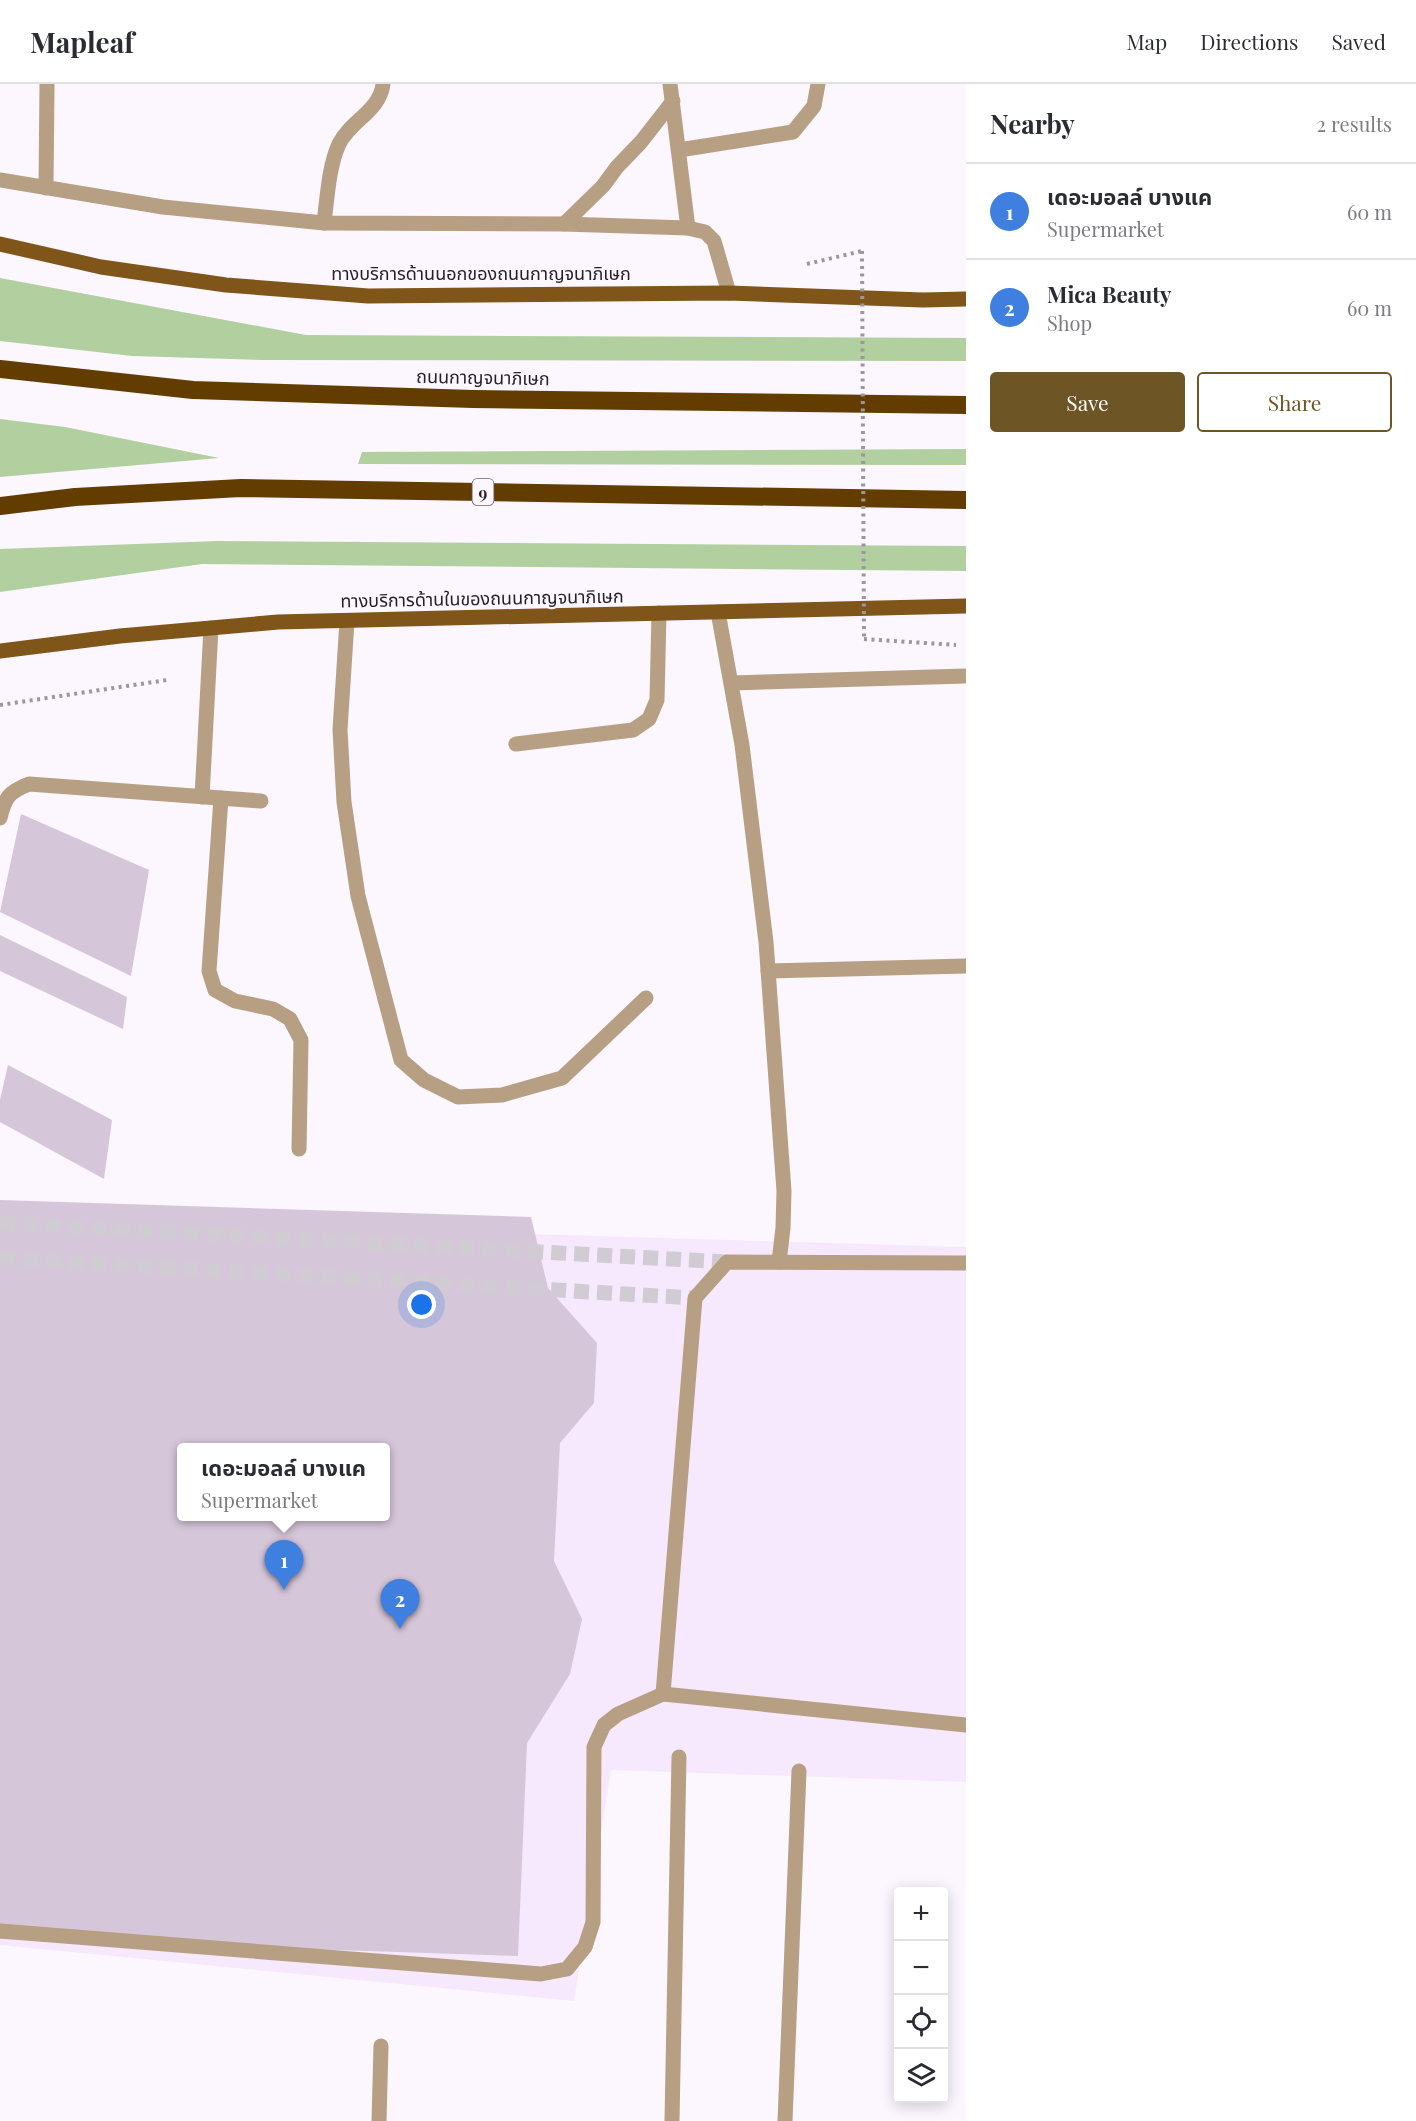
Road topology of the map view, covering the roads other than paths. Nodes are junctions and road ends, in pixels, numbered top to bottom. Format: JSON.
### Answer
{"nodes":[{"id":1,"x":47,"y":84,"type":"edge"},
{"id":2,"x":383,"y":84,"type":"edge"},
{"id":3,"x":670,"y":84,"type":"edge"},
{"id":4,"x":818,"y":84,"type":"edge"},
{"id":5,"x":673,"y":101,"type":"junction"},
{"id":6,"x":679,"y":150,"type":"junction"},
{"id":7,"x":0,"y":180,"type":"edge"},
{"id":8,"x":46,"y":188,"type":"junction"},
{"id":9,"x":324,"y":223,"type":"junction"},
{"id":10,"x":564,"y":224,"type":"junction"},
{"id":11,"x":688,"y":228,"type":"junction"},
{"id":12,"x":0,"y":244,"type":"edge"},
{"id":13,"x":729,"y":293,"type":"junction"},
{"id":14,"x":966,"y":299,"type":"edge"},
{"id":15,"x":0,"y":369,"type":"edge"},
{"id":16,"x":966,"y":405,"type":"edge"},
{"id":17,"x":966,"y":500,"type":"edge"},
{"id":18,"x":0,"y":506,"type":"edge"},
{"id":19,"x":966,"y":606,"type":"edge"},
{"id":20,"x":718,"y":612,"type":"junction"},
{"id":21,"x":658,"y":613,"type":"junction"},
{"id":22,"x":347,"y":621,"type":"junction"},
{"id":23,"x":211,"y":628,"type":"junction"},
{"id":24,"x":0,"y":651,"type":"edge"},
{"id":25,"x":966,"y":676,"type":"edge"},
{"id":26,"x":732,"y":683,"type":"junction"},
{"id":27,"x":516,"y":744,"type":"dead end"},
{"id":28,"x":202,"y":797,"type":"junction"},
{"id":29,"x":221,"y":798,"type":"junction"},
{"id":30,"x":261,"y":801,"type":"dead end"},
{"id":31,"x":0,"y":818,"type":"edge"},
{"id":32,"x":966,"y":966,"type":"edge"},
{"id":33,"x":768,"y":971,"type":"junction"},
{"id":34,"x":646,"y":998,"type":"dead end"},
{"id":35,"x":299,"y":1149,"type":"dead end"},
{"id":36,"x":779,"y":1262,"type":"junction"},
{"id":37,"x":966,"y":1263,"type":"edge"},
{"id":38,"x":663,"y":1694,"type":"junction"},
{"id":39,"x":966,"y":1725,"type":"edge"},
{"id":40,"x":679,"y":1757,"type":"dead end"},
{"id":41,"x":799,"y":1771,"type":"dead end"},
{"id":42,"x":0,"y":1931,"type":"edge"},
{"id":43,"x":381,"y":2046,"type":"dead end"},
{"id":44,"x":378,"y":2121,"type":"edge"},
{"id":45,"x":672,"y":2121,"type":"edge"},
{"id":46,"x":785,"y":2121,"type":"edge"}],
"edges":[{"from":1,"to":8,"type":"street"},
{"from":2,"to":9,"type":"street"},
{"from":3,"to":5,"type":"street"},
{"from":4,"to":6,"type":"street"},
{"from":5,"to":6,"type":"street"},
{"from":5,"to":10,"type":"street"},
{"from":6,"to":11,"type":"street"},
{"from":7,"to":8,"type":"street"},
{"from":8,"to":9,"type":"street"},
{"from":9,"to":10,"type":"street"},
{"from":10,"to":11,"type":"street"},
{"from":11,"to":13,"type":"street"},
{"from":12,"to":13,"type":"main road","name":"ทางบริการด้านนอกของถนนกาญจนาภิเษก"},
{"from":13,"to":14,"type":"main road","name":"ทางบริการด้านนอกของถนนกาญจนาภิเษก"},
{"from":15,"to":16,"type":"highway","name":"ถนนกาญจนาภิเษก"},
{"from":17,"to":18,"type":"highway","number":"9"},
{"from":19,"to":20,"type":"main road","name":"ทางบริการด้านในของถนนกาญจนาภิเษก"},
{"from":20,"to":21,"type":"main road","name":"ทางบริการด้านในของถนนกาญจนาภิเษก"},
{"from":20,"to":26,"type":"street"},
{"from":21,"to":22,"type":"main road","name":"ทางบริการด้านในของถนนกาญจนาภิเษก"},
{"from":21,"to":27,"type":"street"},
{"from":22,"to":23,"type":"main road","name":"ทางบริการด้านในของถนนกาญจนาภิเษก"},
{"from":22,"to":34,"type":"street"},
{"from":23,"to":24,"type":"main road","name":"ทางบริการด้านในของถนนกาญจนาภิเษก"},
{"from":23,"to":28,"type":"street"},
{"from":25,"to":26,"type":"street"},
{"from":26,"to":33,"type":"street"},
{"from":28,"to":29,"type":"street"},
{"from":28,"to":31,"type":"street"},
{"from":29,"to":30,"type":"street"},
{"from":29,"to":35,"type":"street"},
{"from":32,"to":33,"type":"street"},
{"from":33,"to":36,"type":"street"},
{"from":36,"to":37,"type":"street"},
{"from":36,"to":38,"type":"street"},
{"from":38,"to":39,"type":"street"},
{"from":38,"to":42,"type":"street"},
{"from":40,"to":45,"type":"street"},
{"from":41,"to":46,"type":"street"},
{"from":43,"to":44,"type":"street"}]}
